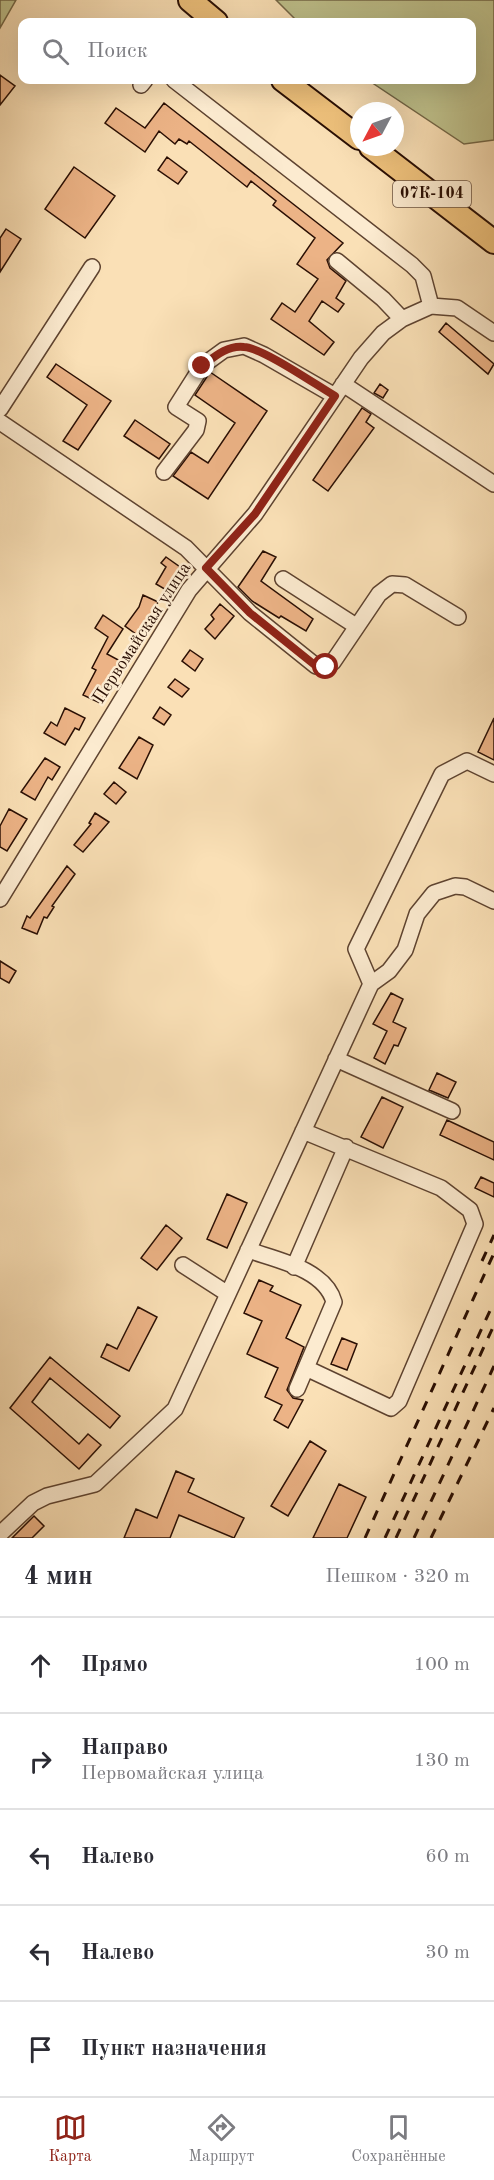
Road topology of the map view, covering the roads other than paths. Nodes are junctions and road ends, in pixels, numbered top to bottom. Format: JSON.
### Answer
{"nodes":[{"id":1,"x":190,"y":0,"type":"edge"},
{"id":2,"x":211,"y":18,"type":"edge"},
{"id":3,"x":179,"y":84,"type":"edge"},
{"id":4,"x":288,"y":84,"type":"edge"},
{"id":5,"x":350,"y":131,"type":"edge"},
{"id":6,"x":383,"y":156,"type":"edge"},
{"id":7,"x":494,"y":242,"type":"edge"},
{"id":8,"x":337,"y":261,"type":"dead end"},
{"id":9,"x":92,"y":267,"type":"dead end"},
{"id":10,"x":431,"y":306,"type":"junction"},
{"id":11,"x":402,"y":320,"type":"junction"},
{"id":12,"x":494,"y":333,"type":"edge"},
{"id":13,"x":339,"y":390,"type":"junction"},
{"id":14,"x":0,"y":409,"type":"edge"},
{"id":15,"x":0,"y":422,"type":"edge"},
{"id":16,"x":165,"y":472,"type":"dead end"},
{"id":17,"x":494,"y":484,"type":"edge"},
{"id":18,"x":206,"y":568,"type":"junction"},
{"id":19,"x":283,"y":579,"type":"dead end"},
{"id":20,"x":458,"y":617,"type":"dead end"},
{"id":21,"x":356,"y":626,"type":"junction"},
{"id":22,"x":494,"y":774,"type":"edge"},
{"id":23,"x":0,"y":899,"type":"edge"},
{"id":24,"x":494,"y":901,"type":"edge"},
{"id":25,"x":371,"y":984,"type":"junction"},
{"id":26,"x":336,"y":1059,"type":"junction"},
{"id":27,"x":452,"y":1111,"type":"dead end"},
{"id":28,"x":303,"y":1131,"type":"junction"},
{"id":29,"x":346,"y":1148,"type":"junction"},
{"id":30,"x":248,"y":1250,"type":"junction"},
{"id":31,"x":183,"y":1265,"type":"dead end"},
{"id":32,"x":294,"y":1267,"type":"junction"},
{"id":33,"x":228,"y":1294,"type":"junction"},
{"id":34,"x":306,"y":1368,"type":"junction"},
{"id":35,"x":297,"y":1389,"type":"dead end"},
{"id":36,"x":0,"y":1534,"type":"edge"}],
"edges":[{"from":1,"to":2,"type":"highway"},
{"from":3,"to":10,"type":"street"},
{"from":4,"to":5,"type":"highway"},
{"from":6,"to":7,"type":"highway","number":"07К-104"},
{"from":8,"to":11,"type":"street"},
{"from":9,"to":14,"type":"street"},
{"from":10,"to":11,"type":"street","name":"Первомайская улица"},
{"from":10,"to":12,"type":"street"},
{"from":11,"to":13,"type":"street","name":"Первомайская улица"},
{"from":13,"to":16,"type":"street"},
{"from":13,"to":17,"type":"street"},
{"from":13,"to":18,"type":"street","name":"Первомайская улица"},
{"from":15,"to":18,"type":"street"},
{"from":18,"to":21,"type":"street"},
{"from":18,"to":23,"type":"street","name":"Первомайская улица"},
{"from":19,"to":21,"type":"street"},
{"from":20,"to":21,"type":"street"},
{"from":22,"to":25,"type":"street"},
{"from":24,"to":25,"type":"street"},
{"from":25,"to":26,"type":"street"},
{"from":26,"to":27,"type":"street"},
{"from":26,"to":28,"type":"street"},
{"from":28,"to":29,"type":"street"},
{"from":28,"to":30,"type":"street"},
{"from":29,"to":32,"type":"street"},
{"from":29,"to":34,"type":"street"},
{"from":30,"to":32,"type":"street"},
{"from":30,"to":33,"type":"street"},
{"from":31,"to":33,"type":"street"},
{"from":32,"to":34,"type":"street"},
{"from":33,"to":36,"type":"street"},
{"from":34,"to":35,"type":"street"}]}
